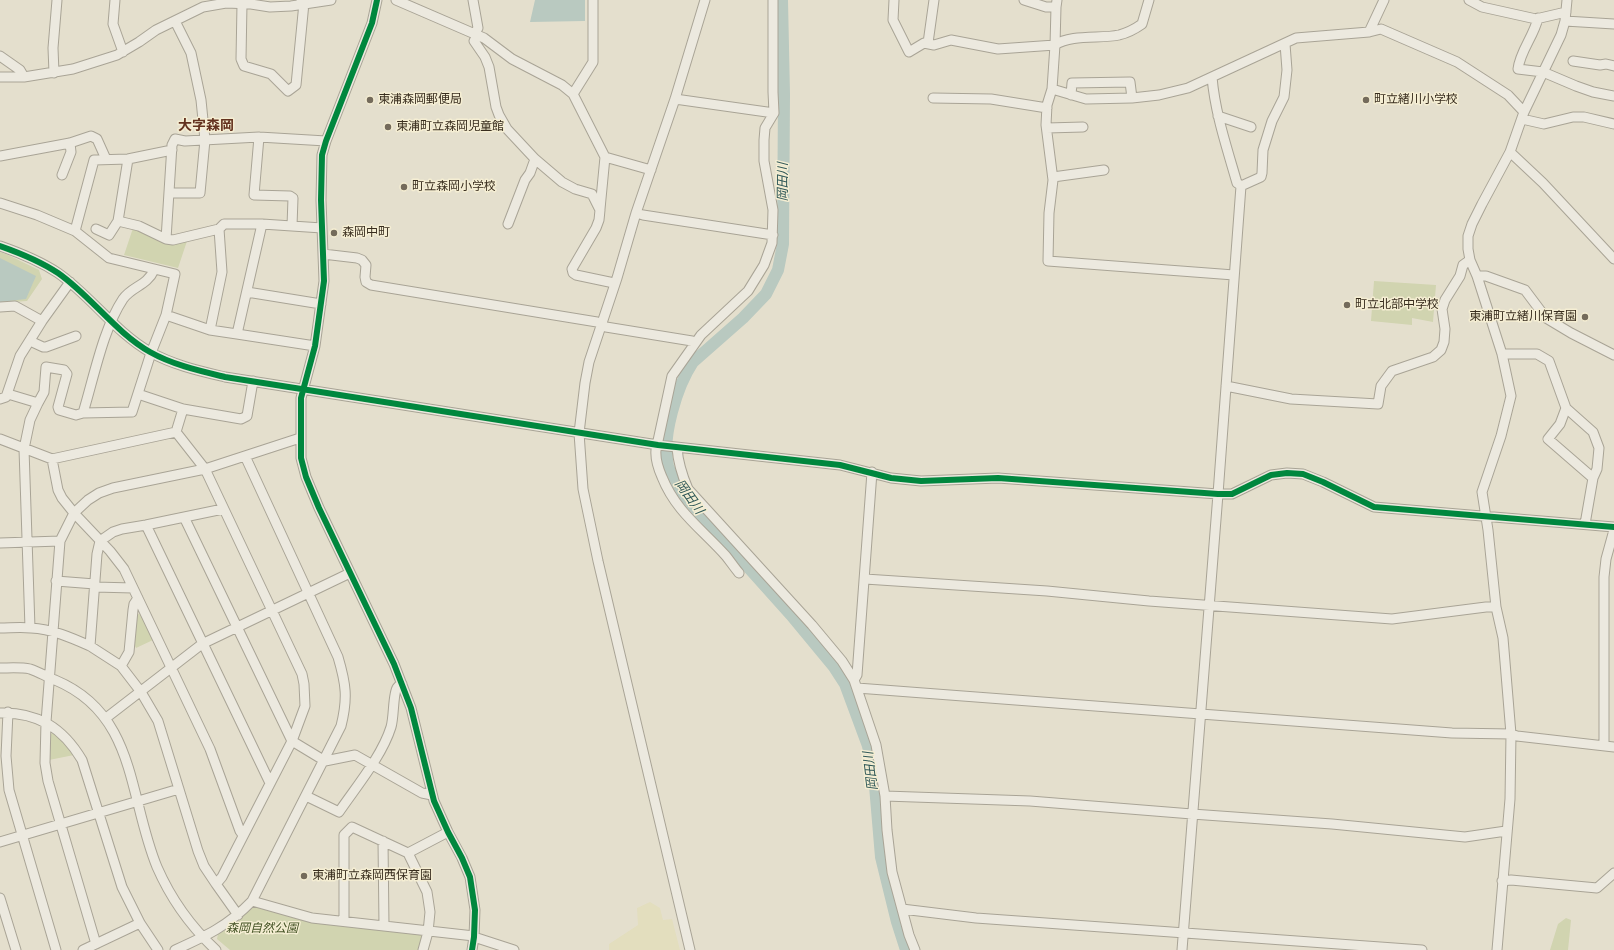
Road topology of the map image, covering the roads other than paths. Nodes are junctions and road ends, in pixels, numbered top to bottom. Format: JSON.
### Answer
{"nodes":[{"id":1,"x":57,"y":0,"type":"edge"},
{"id":2,"x":115,"y":0,"type":"edge"},
{"id":3,"x":331,"y":0,"type":"edge"},
{"id":4,"x":377,"y":0,"type":"edge"},
{"id":5,"x":396,"y":0,"type":"edge"},
{"id":6,"x":473,"y":0,"type":"edge"},
{"id":7,"x":593,"y":0,"type":"edge"},
{"id":8,"x":705,"y":0,"type":"edge"},
{"id":9,"x":773,"y":0,"type":"edge"},
{"id":10,"x":894,"y":0,"type":"edge"},
{"id":11,"x":934,"y":0,"type":"edge"},
{"id":12,"x":1024,"y":0,"type":"edge"},
{"id":13,"x":1149,"y":0,"type":"edge"},
{"id":14,"x":1384,"y":0,"type":"edge"},
{"id":15,"x":1469,"y":0,"type":"edge"},
{"id":16,"x":1567,"y":0,"type":"edge"},
{"id":17,"x":303,"y":1,"type":"edge"},
{"id":18,"x":1057,"y":3,"type":"edge"},
{"id":19,"x":242,"y":4,"type":"junction"},
{"id":20,"x":1565,"y":17,"type":"junction"},
{"id":21,"x":1538,"y":18,"type":"junction"},
{"id":22,"x":175,"y":21,"type":"junction"},
{"id":23,"x":1614,"y":24,"type":"edge"},
{"id":24,"x":1369,"y":32,"type":"junction"},
{"id":25,"x":474,"y":37,"type":"junction"},
{"id":26,"x":928,"y":43,"type":"junction"},
{"id":27,"x":1285,"y":44,"type":"junction"},
{"id":28,"x":1055,"y":45,"type":"junction"},
{"id":29,"x":123,"y":52,"type":"junction"},
{"id":30,"x":0,"y":56,"type":"edge"},
{"id":31,"x":1573,"y":61,"type":"dead end"},
{"id":32,"x":1614,"y":66,"type":"edge"},
{"id":33,"x":54,"y":72,"type":"junction"},
{"id":34,"x":1543,"y":72,"type":"junction"},
{"id":35,"x":0,"y":77,"type":"edge"},
{"id":36,"x":24,"y":77,"type":"junction"},
{"id":37,"x":1212,"y":77,"type":"junction"},
{"id":38,"x":1052,"y":89,"type":"junction"},
{"id":39,"x":573,"y":94,"type":"junction"},
{"id":40,"x":1071,"y":95,"type":"junction"},
{"id":41,"x":1614,"y":96,"type":"edge"},
{"id":42,"x":933,"y":98,"type":"dead end"},
{"id":43,"x":1132,"y":98,"type":"junction"},
{"id":44,"x":675,"y":99,"type":"junction"},
{"id":45,"x":1047,"y":108,"type":"junction"},
{"id":46,"x":774,"y":113,"type":"junction"},
{"id":47,"x":1218,"y":116,"type":"junction"},
{"id":48,"x":1523,"y":116,"type":"junction"},
{"id":49,"x":1614,"y":124,"type":"edge"},
{"id":50,"x":1251,"y":127,"type":"dead end"},
{"id":51,"x":1047,"y":128,"type":"junction"},
{"id":52,"x":1082,"y":128,"type":"dead end"},
{"id":53,"x":259,"y":137,"type":"junction"},
{"id":54,"x":205,"y":140,"type":"junction"},
{"id":55,"x":326,"y":141,"type":"junction"},
{"id":56,"x":70,"y":143,"type":"junction"},
{"id":57,"x":172,"y":150,"type":"junction"},
{"id":58,"x":1510,"y":152,"type":"junction"},
{"id":59,"x":0,"y":156,"type":"edge"},
{"id":60,"x":605,"y":157,"type":"junction"},
{"id":61,"x":106,"y":159,"type":"junction"},
{"id":62,"x":128,"y":159,"type":"junction"},
{"id":63,"x":534,"y":159,"type":"junction"},
{"id":64,"x":651,"y":170,"type":"junction"},
{"id":65,"x":1104,"y":170,"type":"dead end"},
{"id":66,"x":62,"y":175,"type":"dead end"},
{"id":67,"x":1053,"y":177,"type":"junction"},
{"id":68,"x":1240,"y":185,"type":"dead end"},
{"id":69,"x":170,"y":192,"type":"junction"},
{"id":70,"x":0,"y":203,"type":"edge"},
{"id":71,"x":600,"y":210,"type":"junction"},
{"id":72,"x":636,"y":213,"type":"junction"},
{"id":73,"x":118,"y":221,"type":"junction"},
{"id":74,"x":262,"y":224,"type":"junction"},
{"id":75,"x":508,"y":224,"type":"dead end"},
{"id":76,"x":292,"y":226,"type":"junction"},
{"id":77,"x":322,"y":228,"type":"junction"},
{"id":78,"x":96,"y":229,"type":"dead end"},
{"id":79,"x":219,"y":229,"type":"junction"},
{"id":80,"x":75,"y":231,"type":"junction"},
{"id":81,"x":773,"y":235,"type":"junction"},
{"id":82,"x":166,"y":239,"type":"junction"},
{"id":83,"x":0,"y":246,"type":"edge"},
{"id":84,"x":323,"y":254,"type":"junction"},
{"id":85,"x":1614,"y":258,"type":"edge"},
{"id":86,"x":1470,"y":260,"type":"junction"},
{"id":87,"x":154,"y":270,"type":"junction"},
{"id":88,"x":1234,"y":275,"type":"junction"},
{"id":89,"x":1477,"y":276,"type":"junction"},
{"id":90,"x":70,"y":282,"type":"junction"},
{"id":91,"x":614,"y":284,"type":"junction"},
{"id":92,"x":247,"y":292,"type":"junction"},
{"id":93,"x":322,"y":304,"type":"junction"},
{"id":94,"x":0,"y":307,"type":"edge"},
{"id":95,"x":166,"y":315,"type":"junction"},
{"id":96,"x":110,"y":320,"type":"junction"},
{"id":97,"x":42,"y":321,"type":"junction"},
{"id":98,"x":602,"y":325,"type":"junction"},
{"id":99,"x":210,"y":330,"type":"junction"},
{"id":100,"x":237,"y":334,"type":"junction"},
{"id":101,"x":76,"y":336,"type":"dead end"},
{"id":102,"x":30,"y":341,"type":"junction"},
{"id":103,"x":695,"y":343,"type":"junction"},
{"id":104,"x":315,"y":346,"type":"junction"},
{"id":105,"x":151,"y":353,"type":"junction"},
{"id":106,"x":1502,"y":354,"type":"junction"},
{"id":107,"x":1614,"y":355,"type":"edge"},
{"id":108,"x":253,"y":381,"type":"junction"},
{"id":109,"x":1226,"y":386,"type":"junction"},
{"id":110,"x":302,"y":389,"type":"junction"},
{"id":111,"x":138,"y":394,"type":"junction"},
{"id":112,"x":4,"y":397,"type":"edge"},
{"id":113,"x":38,"y":403,"type":"junction"},
{"id":114,"x":1566,"y":408,"type":"junction"},
{"id":115,"x":183,"y":410,"type":"junction"},
{"id":116,"x":83,"y":413,"type":"junction"},
{"id":117,"x":176,"y":432,"type":"junction"},
{"id":118,"x":579,"y":433,"type":"junction"},
{"id":119,"x":300,"y":438,"type":"junction"},
{"id":120,"x":0,"y":439,"type":"edge"},
{"id":121,"x":658,"y":445,"type":"junction"},
{"id":122,"x":677,"y":448,"type":"junction"},
{"id":123,"x":24,"y":449,"type":"junction"},
{"id":124,"x":245,"y":456,"type":"junction"},
{"id":125,"x":52,"y":459,"type":"junction"},
{"id":126,"x":205,"y":469,"type":"junction"},
{"id":127,"x":872,"y":472,"type":"junction"},
{"id":128,"x":1593,"y":478,"type":"junction"},
{"id":129,"x":1218,"y":494,"type":"junction"},
{"id":130,"x":223,"y":509,"type":"junction"},
{"id":131,"x":74,"y":513,"type":"junction"},
{"id":132,"x":184,"y":517,"type":"junction"},
{"id":133,"x":1486,"y":517,"type":"junction"},
{"id":134,"x":1585,"y":524,"type":"junction"},
{"id":135,"x":146,"y":525,"type":"junction"},
{"id":136,"x":1614,"y":529,"type":"edge"},
{"id":137,"x":60,"y":541,"type":"junction"},
{"id":138,"x":100,"y":541,"type":"junction"},
{"id":139,"x":27,"y":542,"type":"junction"},
{"id":140,"x":0,"y":543,"type":"edge"},
{"id":141,"x":350,"y":573,"type":"junction"},
{"id":142,"x":739,"y":573,"type":"dead end"},
{"id":143,"x":865,"y":579,"type":"junction"},
{"id":144,"x":56,"y":581,"type":"junction"},
{"id":145,"x":95,"y":585,"type":"junction"},
{"id":146,"x":133,"y":588,"type":"junction"},
{"id":147,"x":307,"y":592,"type":"junction"},
{"id":148,"x":138,"y":598,"type":"junction"},
{"id":149,"x":1209,"y":606,"type":"junction"},
{"id":150,"x":1496,"y":607,"type":"junction"},
{"id":151,"x":272,"y":611,"type":"junction"},
{"id":152,"x":236,"y":627,"type":"junction"},
{"id":153,"x":0,"y":628,"type":"edge"},
{"id":154,"x":30,"y":628,"type":"junction"},
{"id":155,"x":52,"y":632,"type":"junction"},
{"id":156,"x":202,"y":644,"type":"junction"},
{"id":157,"x":90,"y":646,"type":"junction"},
{"id":158,"x":121,"y":666,"type":"junction"},
{"id":159,"x":0,"y":668,"type":"edge"},
{"id":160,"x":171,"y":668,"type":"junction"},
{"id":161,"x":50,"y":678,"type":"junction"},
{"id":162,"x":402,"y":684,"type":"junction"},
{"id":163,"x":855,"y":684,"type":"junction"},
{"id":164,"x":142,"y":692,"type":"junction"},
{"id":165,"x":4,"y":712,"type":"edge"},
{"id":166,"x":1201,"y":715,"type":"junction"},
{"id":167,"x":106,"y":718,"type":"junction"},
{"id":168,"x":46,"y":722,"type":"junction"},
{"id":169,"x":1511,"y":734,"type":"junction"},
{"id":170,"x":292,"y":741,"type":"junction"},
{"id":171,"x":1604,"y":745,"type":"junction"},
{"id":172,"x":1614,"y":746,"type":"edge"},
{"id":173,"x":325,"y":761,"type":"junction"},
{"id":174,"x":372,"y":764,"type":"junction"},
{"id":175,"x":270,"y":783,"type":"junction"},
{"id":176,"x":179,"y":790,"type":"junction"},
{"id":177,"x":432,"y":795,"type":"junction"},
{"id":178,"x":306,"y":796,"type":"junction"},
{"id":179,"x":885,"y":796,"type":"junction"},
{"id":180,"x":138,"y":802,"type":"junction"},
{"id":181,"x":98,"y":813,"type":"junction"},
{"id":182,"x":1192,"y":814,"type":"junction"},
{"id":183,"x":60,"y":824,"type":"junction"},
{"id":184,"x":1506,"y":831,"type":"junction"},
{"id":185,"x":448,"y":832,"type":"junction"},
{"id":186,"x":243,"y":835,"type":"junction"},
{"id":187,"x":22,"y":836,"type":"junction"},
{"id":188,"x":383,"y":841,"type":"junction"},
{"id":189,"x":0,"y":842,"type":"edge"},
{"id":190,"x":408,"y":853,"type":"junction"},
{"id":191,"x":1614,"y":873,"type":"edge"},
{"id":192,"x":1502,"y":881,"type":"junction"},
{"id":193,"x":216,"y":884,"type":"junction"},
{"id":194,"x":0,"y":898,"type":"edge"},
{"id":195,"x":252,"y":901,"type":"junction"},
{"id":196,"x":902,"y":909,"type":"junction"},
{"id":197,"x":238,"y":915,"type":"junction"},
{"id":198,"x":344,"y":921,"type":"junction"},
{"id":199,"x":140,"y":923,"type":"junction"},
{"id":200,"x":384,"y":926,"type":"junction"},
{"id":201,"x":428,"y":932,"type":"junction"},
{"id":202,"x":1182,"y":933,"type":"junction"},
{"id":203,"x":203,"y":937,"type":"junction"},
{"id":204,"x":474,"y":937,"type":"junction"},
{"id":205,"x":96,"y":944,"type":"junction"},
{"id":206,"x":16,"y":950,"type":"edge"},
{"id":207,"x":56,"y":950,"type":"edge"},
{"id":208,"x":83,"y":950,"type":"edge"},
{"id":209,"x":158,"y":950,"type":"edge"},
{"id":210,"x":176,"y":950,"type":"edge"},
{"id":211,"x":216,"y":950,"type":"edge"},
{"id":212,"x":423,"y":950,"type":"edge"},
{"id":213,"x":472,"y":950,"type":"edge"},
{"id":214,"x":514,"y":950,"type":"edge"},
{"id":215,"x":690,"y":950,"type":"edge"},
{"id":216,"x":915,"y":950,"type":"edge"},
{"id":217,"x":1182,"y":950,"type":"edge"},
{"id":218,"x":1422,"y":950,"type":"edge"},
{"id":219,"x":1491,"y":950,"type":"edge"},
{"id":220,"x":1497,"y":950,"type":"edge"}],
"edges":[{"from":1,"to":33,"type":"street"},
{"from":2,"to":29,"type":"street"},
{"from":3,"to":17,"type":"street"},
{"from":4,"to":55,"type":"street"},
{"from":5,"to":25,"type":"street"},
{"from":6,"to":25,"type":"street"},
{"from":7,"to":39,"type":"street"},
{"from":8,"to":44,"type":"street"},
{"from":9,"to":46,"type":"street"},
{"from":10,"to":26,"type":"street"},
{"from":11,"to":26,"type":"street"},
{"from":12,"to":18,"type":"street"},
{"from":13,"to":28,"type":"street"},
{"from":14,"to":24,"type":"street"},
{"from":15,"to":21,"type":"street"},
{"from":16,"to":20,"type":"street"},
{"from":17,"to":19,"type":"street"},
{"from":17,"to":19,"type":"street"},
{"from":18,"to":28,"type":"street"},
{"from":19,"to":22,"type":"street"},
{"from":20,"to":21,"type":"street"},
{"from":20,"to":23,"type":"street"},
{"from":20,"to":34,"type":"street"},
{"from":21,"to":34,"type":"street"},
{"from":22,"to":29,"type":"street"},
{"from":22,"to":54,"type":"street"},
{"from":24,"to":27,"type":"street"},
{"from":24,"to":48,"type":"street"},
{"from":25,"to":39,"type":"street"},
{"from":25,"to":63,"type":"street"},
{"from":26,"to":28,"type":"street"},
{"from":27,"to":37,"type":"street"},
{"from":27,"to":88,"type":"street"},
{"from":28,"to":38,"type":"street"},
{"from":29,"to":33,"type":"street"},
{"from":30,"to":36,"type":"street"},
{"from":31,"to":32,"type":"street"},
{"from":33,"to":36,"type":"street"},
{"from":34,"to":41,"type":"street"},
{"from":34,"to":48,"type":"street"},
{"from":35,"to":36,"type":"street"},
{"from":37,"to":43,"type":"street"},
{"from":37,"to":47,"type":"street"},
{"from":38,"to":40,"type":"street"},
{"from":38,"to":45,"type":"street"},
{"from":39,"to":60,"type":"street"},
{"from":40,"to":43,"type":"street"},
{"from":40,"to":43,"type":"street"},
{"from":42,"to":45,"type":"street"},
{"from":44,"to":46,"type":"street"},
{"from":44,"to":64,"type":"street"},
{"from":45,"to":51,"type":"street"},
{"from":46,"to":81,"type":"street"},
{"from":47,"to":50,"type":"street"},
{"from":47,"to":68,"type":"street"},
{"from":48,"to":49,"type":"street"},
{"from":48,"to":58,"type":"street"},
{"from":51,"to":52,"type":"street"},
{"from":51,"to":67,"type":"street"},
{"from":53,"to":54,"type":"street"},
{"from":53,"to":55,"type":"street"},
{"from":53,"to":76,"type":"street"},
{"from":54,"to":57,"type":"street"},
{"from":54,"to":69,"type":"street"},
{"from":55,"to":77,"type":"street"},
{"from":56,"to":59,"type":"street"},
{"from":56,"to":61,"type":"street"},
{"from":56,"to":66,"type":"street"},
{"from":57,"to":62,"type":"street"},
{"from":57,"to":69,"type":"street"},
{"from":58,"to":85,"type":"street"},
{"from":58,"to":86,"type":"street"},
{"from":60,"to":64,"type":"street"},
{"from":60,"to":71,"type":"street"},
{"from":61,"to":62,"type":"street"},
{"from":61,"to":80,"type":"street"},
{"from":62,"to":73,"type":"street"},
{"from":63,"to":71,"type":"street"},
{"from":63,"to":75,"type":"street"},
{"from":64,"to":72,"type":"street"},
{"from":65,"to":67,"type":"street"},
{"from":67,"to":88,"type":"street"},
{"from":69,"to":82,"type":"street"},
{"from":70,"to":80,"type":"street"},
{"from":71,"to":91,"type":"street"},
{"from":72,"to":81,"type":"street"},
{"from":72,"to":91,"type":"street"},
{"from":73,"to":78,"type":"street"},
{"from":73,"to":82,"type":"street"},
{"from":74,"to":76,"type":"street"},
{"from":74,"to":79,"type":"street"},
{"from":74,"to":92,"type":"street"},
{"from":76,"to":77,"type":"street"},
{"from":77,"to":84,"type":"street"},
{"from":79,"to":82,"type":"street"},
{"from":79,"to":99,"type":"street"},
{"from":80,"to":87,"type":"street"},
{"from":81,"to":103,"type":"street"},
{"from":83,"to":90,"type":"street"},
{"from":84,"to":93,"type":"street"},
{"from":84,"to":98,"type":"street"},
{"from":86,"to":89,"type":"street"},
{"from":86,"to":109,"type":"street"},
{"from":87,"to":95,"type":"street"},
{"from":87,"to":96,"type":"street"},
{"from":88,"to":109,"type":"street"},
{"from":89,"to":106,"type":"street"},
{"from":89,"to":107,"type":"street"},
{"from":90,"to":96,"type":"street"},
{"from":90,"to":97,"type":"street"},
{"from":91,"to":98,"type":"street"},
{"from":92,"to":93,"type":"street"},
{"from":92,"to":100,"type":"street"},
{"from":93,"to":104,"type":"street"},
{"from":94,"to":97,"type":"street"},
{"from":95,"to":99,"type":"street"},
{"from":95,"to":105,"type":"street"},
{"from":96,"to":105,"type":"street"},
{"from":96,"to":116,"type":"street"},
{"from":97,"to":102,"type":"street"},
{"from":98,"to":103,"type":"street"},
{"from":98,"to":118,"type":"street"},
{"from":99,"to":100,"type":"street"},
{"from":100,"to":104,"type":"street"},
{"from":101,"to":102,"type":"street"},
{"from":102,"to":112,"type":"street"},
{"from":103,"to":121,"type":"street"},
{"from":104,"to":110,"type":"street"},
{"from":105,"to":108,"type":"street"},
{"from":105,"to":111,"type":"street"},
{"from":106,"to":114,"type":"street"},
{"from":106,"to":133,"type":"street"},
{"from":108,"to":110,"type":"street"},
{"from":108,"to":115,"type":"street"},
{"from":109,"to":129,"type":"street"},
{"from":110,"to":118,"type":"street"},
{"from":110,"to":119,"type":"street"},
{"from":111,"to":115,"type":"street"},
{"from":111,"to":116,"type":"street"},
{"from":112,"to":113,"type":"street"},
{"from":113,"to":116,"type":"street"},
{"from":113,"to":123,"type":"street"},
{"from":114,"to":128,"type":"street"},
{"from":114,"to":128,"type":"street"},
{"from":115,"to":117,"type":"street"},
{"from":117,"to":125,"type":"street"},
{"from":117,"to":126,"type":"street"},
{"from":118,"to":121,"type":"street"},
{"from":118,"to":215,"type":"street"},
{"from":119,"to":124,"type":"street"},
{"from":119,"to":141,"type":"street"},
{"from":120,"to":123,"type":"street"},
{"from":121,"to":122,"type":"street"},
{"from":121,"to":142,"type":"street"},
{"from":122,"to":127,"type":"street"},
{"from":122,"to":163,"type":"street"},
{"from":123,"to":125,"type":"street"},
{"from":123,"to":139,"type":"street"},
{"from":124,"to":126,"type":"street"},
{"from":124,"to":147,"type":"street"},
{"from":125,"to":131,"type":"street"},
{"from":126,"to":130,"type":"street"},
{"from":126,"to":131,"type":"street"},
{"from":127,"to":129,"type":"street"},
{"from":127,"to":143,"type":"street"},
{"from":128,"to":134,"type":"street"},
{"from":129,"to":133,"type":"street"},
{"from":129,"to":149,"type":"street"},
{"from":130,"to":132,"type":"street"},
{"from":130,"to":151,"type":"street"},
{"from":131,"to":137,"type":"street"},
{"from":131,"to":138,"type":"street"},
{"from":132,"to":135,"type":"street"},
{"from":132,"to":152,"type":"street"},
{"from":133,"to":134,"type":"street"},
{"from":133,"to":150,"type":"street"},
{"from":134,"to":136,"type":"street"},
{"from":135,"to":138,"type":"street"},
{"from":135,"to":156,"type":"street"},
{"from":136,"to":171,"type":"street"},
{"from":137,"to":139,"type":"street"},
{"from":137,"to":144,"type":"street"},
{"from":138,"to":145,"type":"street"},
{"from":138,"to":146,"type":"street"},
{"from":139,"to":140,"type":"street"},
{"from":139,"to":154,"type":"street"},
{"from":141,"to":147,"type":"street"},
{"from":141,"to":162,"type":"street"},
{"from":143,"to":149,"type":"street"},
{"from":143,"to":163,"type":"street"},
{"from":144,"to":145,"type":"street"},
{"from":144,"to":155,"type":"street"},
{"from":145,"to":146,"type":"street"},
{"from":145,"to":157,"type":"street"},
{"from":146,"to":148,"type":"street"},
{"from":147,"to":151,"type":"street"},
{"from":147,"to":173,"type":"street"},
{"from":148,"to":158,"type":"street"},
{"from":148,"to":160,"type":"street"},
{"from":149,"to":150,"type":"street"},
{"from":149,"to":166,"type":"street"},
{"from":150,"to":169,"type":"street"},
{"from":151,"to":152,"type":"street"},
{"from":151,"to":170,"type":"street"},
{"from":152,"to":156,"type":"street"},
{"from":152,"to":170,"type":"street"},
{"from":153,"to":154,"type":"street"},
{"from":154,"to":155,"type":"street"},
{"from":155,"to":157,"type":"street"},
{"from":155,"to":161,"type":"street"},
{"from":156,"to":160,"type":"street"},
{"from":156,"to":175,"type":"street"},
{"from":157,"to":158,"type":"street"},
{"from":158,"to":164,"type":"street"},
{"from":159,"to":161,"type":"street"},
{"from":160,"to":164,"type":"street"},
{"from":160,"to":186,"type":"street"},
{"from":161,"to":167,"type":"street"},
{"from":161,"to":168,"type":"street"},
{"from":162,"to":174,"type":"street"},
{"from":162,"to":177,"type":"street"},
{"from":163,"to":166,"type":"street"},
{"from":163,"to":179,"type":"street"},
{"from":164,"to":167,"type":"street"},
{"from":164,"to":176,"type":"street"},
{"from":165,"to":168,"type":"street"},
{"from":165,"to":187,"type":"street"},
{"from":166,"to":169,"type":"street"},
{"from":166,"to":182,"type":"street"},
{"from":167,"to":180,"type":"street"},
{"from":168,"to":181,"type":"street"},
{"from":168,"to":183,"type":"street"},
{"from":169,"to":171,"type":"street"},
{"from":169,"to":184,"type":"street"},
{"from":170,"to":173,"type":"street"},
{"from":170,"to":175,"type":"street"},
{"from":171,"to":172,"type":"street"},
{"from":173,"to":174,"type":"street"},
{"from":173,"to":178,"type":"street"},
{"from":174,"to":177,"type":"street"},
{"from":174,"to":178,"type":"street"},
{"from":175,"to":186,"type":"street"},
{"from":176,"to":180,"type":"street"},
{"from":176,"to":193,"type":"street"},
{"from":177,"to":185,"type":"street"},
{"from":178,"to":195,"type":"street"},
{"from":179,"to":182,"type":"street"},
{"from":179,"to":196,"type":"street"},
{"from":180,"to":181,"type":"street"},
{"from":180,"to":203,"type":"street"},
{"from":181,"to":183,"type":"street"},
{"from":181,"to":199,"type":"street"},
{"from":182,"to":184,"type":"street"},
{"from":182,"to":202,"type":"street"},
{"from":183,"to":187,"type":"street"},
{"from":183,"to":205,"type":"street"},
{"from":184,"to":192,"type":"street"},
{"from":185,"to":190,"type":"street"},
{"from":185,"to":204,"type":"street"},
{"from":186,"to":193,"type":"street"},
{"from":187,"to":189,"type":"street"},
{"from":187,"to":207,"type":"street"},
{"from":188,"to":190,"type":"street"},
{"from":188,"to":198,"type":"street"},
{"from":188,"to":200,"type":"street"},
{"from":190,"to":201,"type":"street"},
{"from":191,"to":192,"type":"street"},
{"from":192,"to":220,"type":"street"},
{"from":193,"to":197,"type":"street"},
{"from":194,"to":206,"type":"street"},
{"from":195,"to":197,"type":"street"},
{"from":195,"to":198,"type":"street"},
{"from":196,"to":202,"type":"street"},
{"from":196,"to":216,"type":"street"},
{"from":197,"to":203,"type":"street"},
{"from":198,"to":200,"type":"street"},
{"from":199,"to":205,"type":"street"},
{"from":199,"to":209,"type":"street"},
{"from":200,"to":201,"type":"street"},
{"from":201,"to":204,"type":"street"},
{"from":201,"to":212,"type":"street"},
{"from":202,"to":217,"type":"street"},
{"from":202,"to":218,"type":"street"},
{"from":203,"to":210,"type":"street"},
{"from":203,"to":211,"type":"street"},
{"from":204,"to":213,"type":"street"},
{"from":204,"to":214,"type":"street"},
{"from":205,"to":208,"type":"street"},
{"from":219,"to":220,"type":"street"}]}
